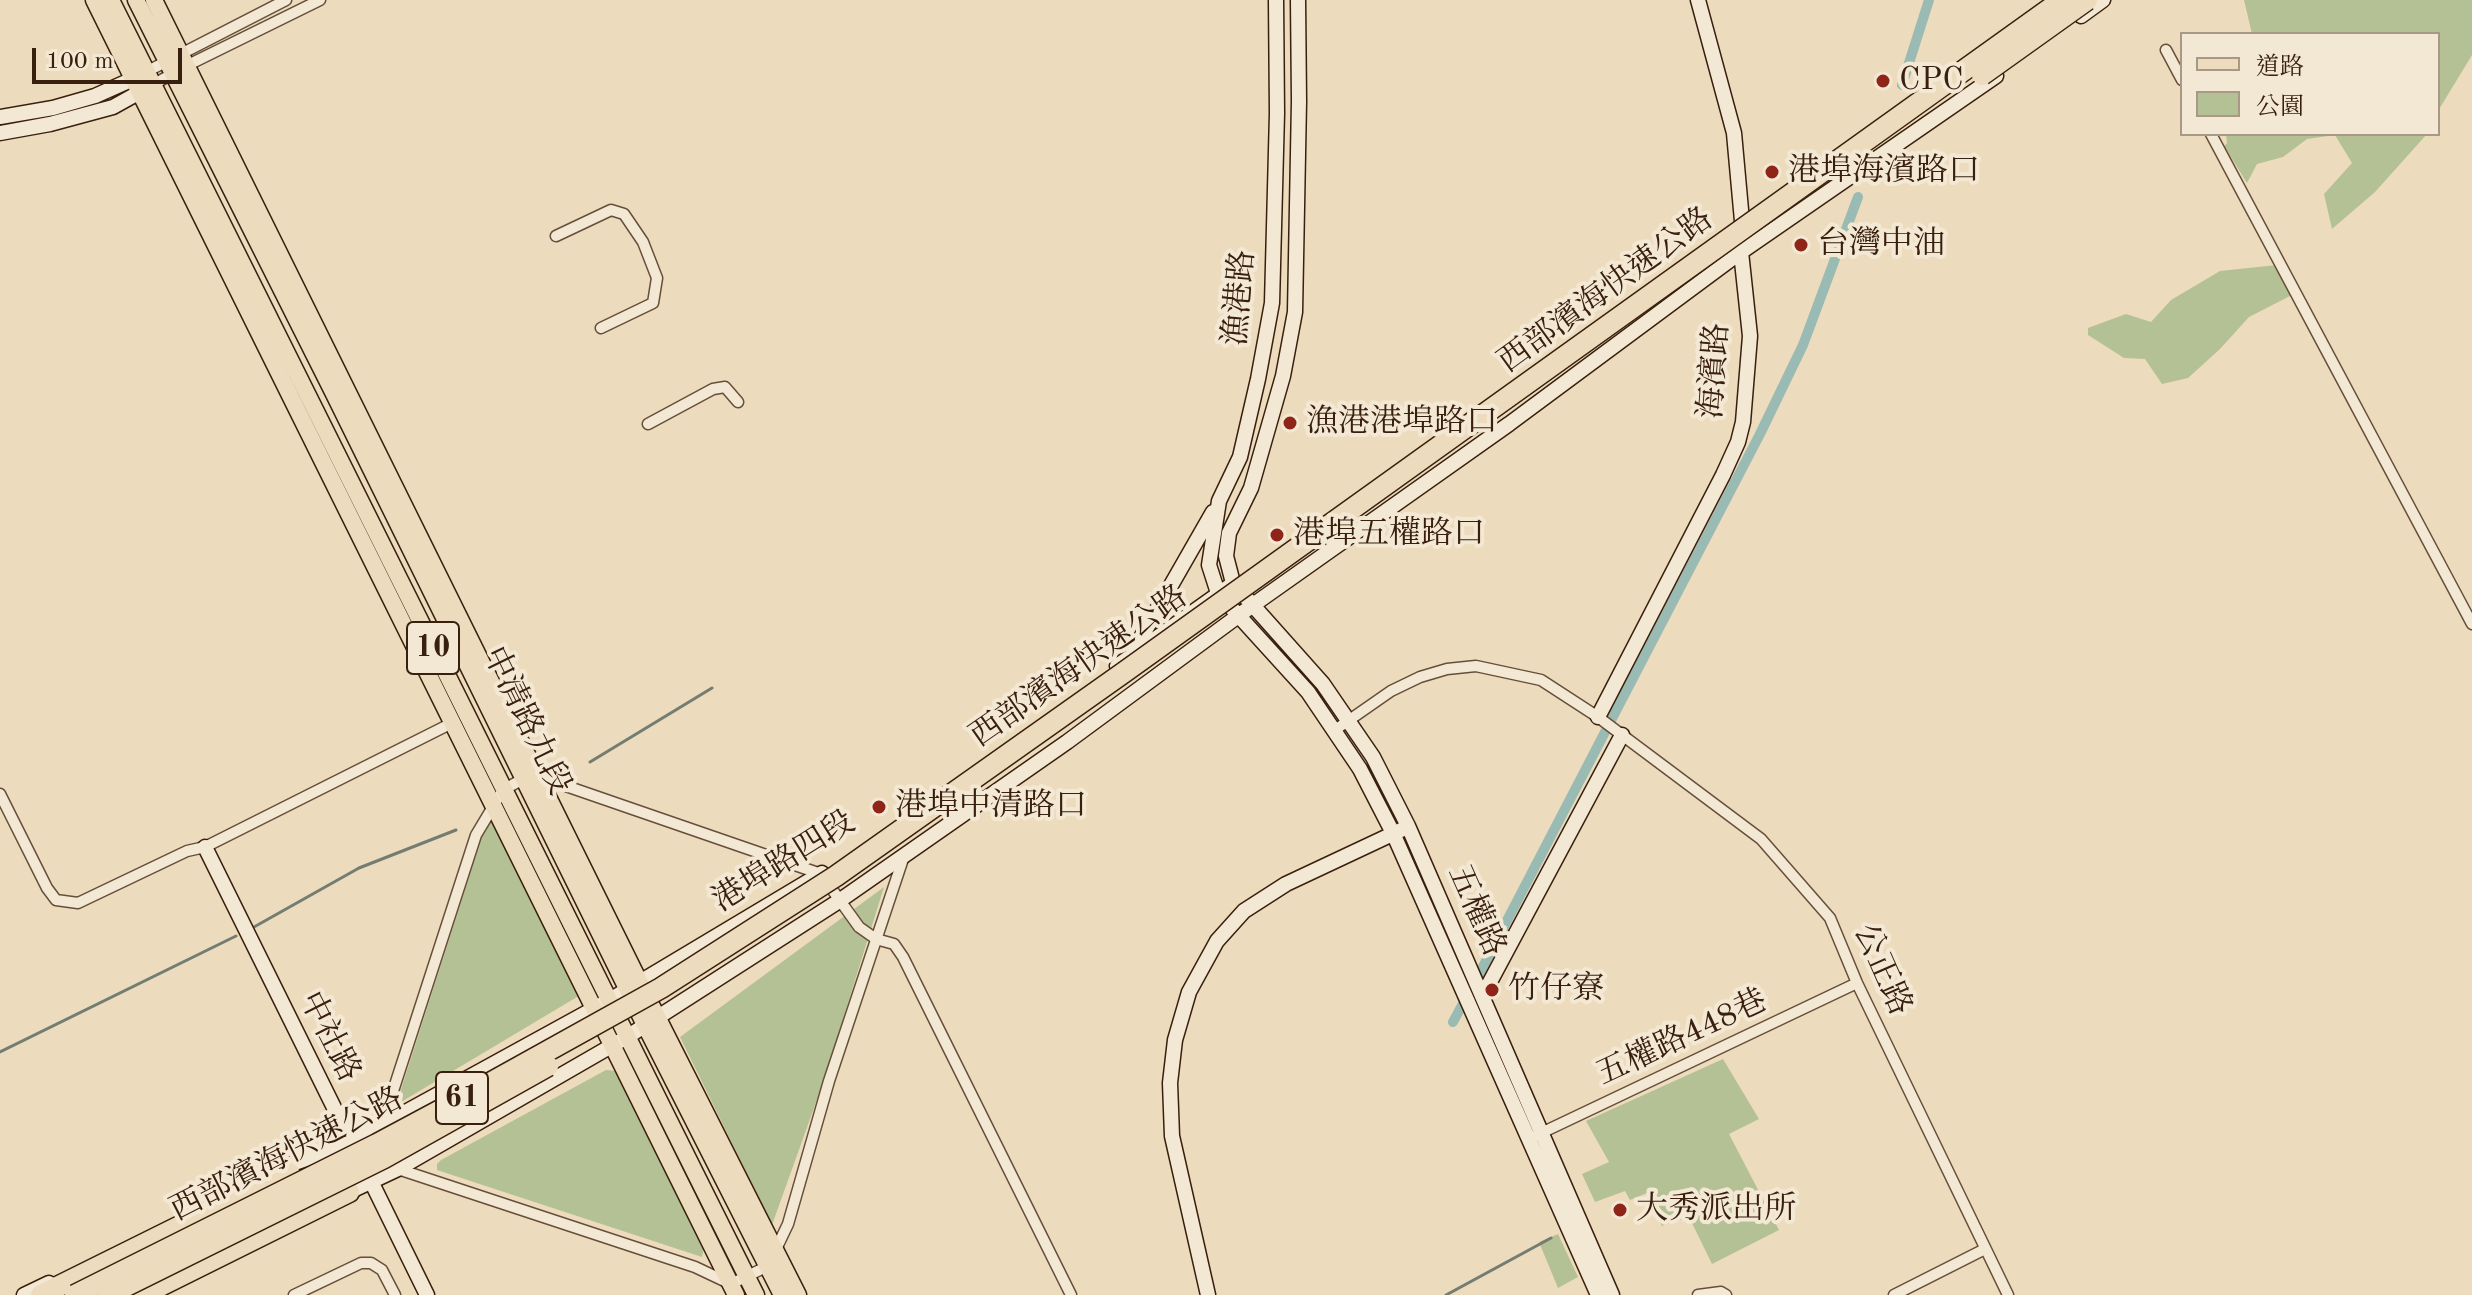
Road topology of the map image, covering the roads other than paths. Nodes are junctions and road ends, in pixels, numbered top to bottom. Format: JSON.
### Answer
{"nodes":[{"id":1,"x":94,"y":0,"type":"edge"},
{"id":2,"x":111,"y":0,"type":"edge"},
{"id":3,"x":136,"y":0,"type":"edge"},
{"id":4,"x":154,"y":0,"type":"edge"},
{"id":5,"x":286,"y":0,"type":"edge"},
{"id":6,"x":320,"y":0,"type":"edge"},
{"id":7,"x":1276,"y":0,"type":"edge"},
{"id":8,"x":1298,"y":0,"type":"edge"},
{"id":9,"x":1698,"y":0,"type":"edge"},
{"id":10,"x":2049,"y":0,"type":"edge"},
{"id":11,"x":2062,"y":0,"type":"edge"},
{"id":12,"x":2087,"y":0,"type":"edge"},
{"id":13,"x":2103,"y":0,"type":"edge"},
{"id":14,"x":2166,"y":50,"type":"dead end"},
{"id":15,"x":176,"y":63,"type":"junction"},
{"id":16,"x":2180,"y":76,"type":"edge"},
{"id":17,"x":143,"y":82,"type":"junction"},
{"id":18,"x":0,"y":117,"type":"edge"},
{"id":19,"x":0,"y":133,"type":"edge"},
{"id":20,"x":2212,"y":136,"type":"edge"},
{"id":21,"x":1742,"y":221,"type":"junction"},
{"id":22,"x":556,"y":236,"type":"dead end"},
{"id":23,"x":1741,"y":252,"type":"junction"},
{"id":24,"x":601,"y":328,"type":"dead end"},
{"id":25,"x":738,"y":402,"type":"dead end"},
{"id":26,"x":648,"y":424,"type":"dead end"},
{"id":27,"x":1219,"y":501,"type":"junction"},
{"id":28,"x":1233,"y":583,"type":"junction"},
{"id":29,"x":1218,"y":593,"type":"junction"},
{"id":30,"x":1253,"y":605,"type":"junction"},
{"id":31,"x":1238,"y":616,"type":"junction"},
{"id":32,"x":2472,"y":624,"type":"edge"},
{"id":33,"x":1132,"y":654,"type":"junction"},
{"id":34,"x":1598,"y":717,"type":"junction"},
{"id":35,"x":1348,"y":720,"type":"junction"},
{"id":36,"x":454,"y":722,"type":"junction"},
{"id":37,"x":1335,"y":730,"type":"junction"},
{"id":38,"x":1622,"y":735,"type":"junction"},
{"id":39,"x":530,"y":777,"type":"junction"},
{"id":40,"x":503,"y":790,"type":"junction"},
{"id":41,"x":0,"y":794,"type":"edge"},
{"id":42,"x":493,"y":806,"type":"junction"},
{"id":43,"x":1408,"y":826,"type":"junction"},
{"id":44,"x":1393,"y":833,"type":"junction"},
{"id":45,"x":205,"y":847,"type":"junction"},
{"id":46,"x":905,"y":854,"type":"junction"},
{"id":47,"x":821,"y":874,"type":"junction"},
{"id":48,"x":839,"y":901,"type":"junction"},
{"id":49,"x":876,"y":939,"type":"junction"},
{"id":50,"x":1857,"y":983,"type":"junction"},
{"id":51,"x":634,"y":986,"type":"junction"},
{"id":52,"x":1483,"y":995,"type":"junction"},
{"id":53,"x":602,"y":1004,"type":"junction"},
{"id":54,"x":651,"y":1021,"type":"junction"},
{"id":55,"x":620,"y":1041,"type":"junction"},
{"id":56,"x":382,"y":1125,"type":"junction"},
{"id":57,"x":1534,"y":1136,"type":"junction"},
{"id":58,"x":350,"y":1141,"type":"junction"},
{"id":59,"x":335,"y":1149,"type":"junction"},
{"id":60,"x":394,"y":1170,"type":"junction"},
{"id":61,"x":289,"y":1172,"type":"joint"},
{"id":62,"x":371,"y":1181,"type":"junction"},
{"id":63,"x":349,"y":1192,"type":"joint"},
{"id":64,"x":1985,"y":1249,"type":"junction"},
{"id":65,"x":772,"y":1259,"type":"junction"},
{"id":66,"x":747,"y":1276,"type":"junction"},
{"id":67,"x":733,"y":1289,"type":"edge"},
{"id":68,"x":1608,"y":1294,"type":"edge"},
{"id":69,"x":24,"y":1295,"type":"edge"},
{"id":70,"x":41,"y":1295,"type":"edge"},
{"id":71,"x":58,"y":1295,"type":"edge"},
{"id":72,"x":75,"y":1295,"type":"edge"},
{"id":73,"x":108,"y":1295,"type":"edge"},
{"id":74,"x":126,"y":1295,"type":"edge"},
{"id":75,"x":142,"y":1295,"type":"edge"},
{"id":76,"x":159,"y":1295,"type":"edge"},
{"id":77,"x":294,"y":1295,"type":"edge"},
{"id":78,"x":395,"y":1295,"type":"edge"},
{"id":79,"x":427,"y":1295,"type":"edge"},
{"id":80,"x":756,"y":1295,"type":"edge"},
{"id":81,"x":782,"y":1295,"type":"edge"},
{"id":82,"x":798,"y":1295,"type":"edge"},
{"id":83,"x":1071,"y":1295,"type":"edge"},
{"id":84,"x":1208,"y":1295,"type":"edge"},
{"id":85,"x":1698,"y":1295,"type":"edge"},
{"id":86,"x":1726,"y":1295,"type":"edge"},
{"id":87,"x":1894,"y":1295,"type":"edge"},
{"id":88,"x":2008,"y":1295,"type":"edge"}],
"edges":[{"from":1,"to":17,"type":"main road","name":"中清路九段"},
{"from":2,"to":17,"type":"main road","name":"中清路九段","number":"10"},
{"from":3,"to":15,"type":"main road","name":"中清路九段","number":"10"},
{"from":4,"to":15,"type":"main road","name":"中清路九段"},
{"from":5,"to":15,"type":"street"},
{"from":6,"to":15,"type":"street"},
{"from":7,"to":27,"type":"street","name":"漁港路"},
{"from":8,"to":28,"type":"street","name":"漁港路"},
{"from":9,"to":21,"type":"street","name":"海濱路"},
{"from":10,"to":21,"type":"street","name":"港埠路四段"},
{"from":11,"to":72,"type":"highway","name":"西部濱海快速公路","number":"61","bridge":true},
{"from":12,"to":73,"type":"highway","name":"西部濱海快速公路","number":"61","bridge":true},
{"from":13,"to":23,"type":"street","name":"港埠路四段"},
{"from":14,"to":16,"type":"street"},
{"from":15,"to":17,"type":"street"},
{"from":15,"to":39,"type":"main road","name":"中清路九段","number":"10"},
{"from":17,"to":18,"type":"street"},
{"from":17,"to":19,"type":"street"},
{"from":17,"to":36,"type":"main road","name":"中清路九段"},
{"from":17,"to":40,"type":"main road","name":"中清路九段","number":"10"},
{"from":20,"to":32,"type":"street"},
{"from":21,"to":23,"type":"street","name":"海濱路"},
{"from":21,"to":28,"type":"street","name":"港埠路四段"},
{"from":22,"to":24,"type":"street"},
{"from":23,"to":30,"type":"street","name":"港埠路四段"},
{"from":23,"to":34,"type":"street","name":"海濱路"},
{"from":25,"to":26,"type":"street"},
{"from":27,"to":29,"type":"street","name":"漁港路"},
{"from":27,"to":33,"type":"street"},
{"from":28,"to":29,"type":"street","name":"港埠路四段"},
{"from":28,"to":30,"type":"street","name":"五權路"},
{"from":29,"to":31,"type":"street","name":"五權路"},
{"from":29,"to":33,"type":"street","name":"港埠路四段"},
{"from":30,"to":31,"type":"street","name":"港埠路四段"},
{"from":30,"to":35,"type":"street","name":"五權路"},
{"from":31,"to":37,"type":"street","name":"五權路"},
{"from":31,"to":46,"type":"street","name":"港埠路四段"},
{"from":33,"to":47,"type":"street","name":"港埠路四段"},
{"from":34,"to":35,"type":"street"},
{"from":34,"to":38,"type":"street","name":"公正路"},
{"from":35,"to":37,"type":"street"},
{"from":35,"to":43,"type":"street","name":"五權路"},
{"from":36,"to":42,"type":"main road","name":"中清路九段"},
{"from":36,"to":45,"type":"street"},
{"from":37,"to":44,"type":"street","name":"五權路"},
{"from":38,"to":50,"type":"street","name":"公正路"},
{"from":38,"to":52,"type":"street"},
{"from":39,"to":40,"type":"street"},
{"from":39,"to":47,"type":"street"},
{"from":39,"to":51,"type":"main road","name":"中清路九段","number":"10"},
{"from":40,"to":42,"type":"street"},
{"from":40,"to":53,"type":"main road","name":"中清路九段","number":"10"},
{"from":41,"to":45,"type":"street"},
{"from":42,"to":53,"type":"main road","name":"中清路九段"},
{"from":42,"to":56,"type":"street"},
{"from":43,"to":44,"type":"street"},
{"from":43,"to":52,"type":"street","name":"五權路"},
{"from":44,"to":57,"type":"street","name":"五權路"},
{"from":44,"to":84,"type":"street"},
{"from":45,"to":58,"type":"street","name":"中社路"},
{"from":46,"to":48,"type":"street","name":"港埠路四段"},
{"from":46,"to":49,"type":"street"},
{"from":47,"to":48,"type":"street"},
{"from":47,"to":51,"type":"street","name":"港埠路四段"},
{"from":48,"to":49,"type":"street"},
{"from":48,"to":54,"type":"street","name":"港埠路四段"},
{"from":49,"to":65,"type":"street"},
{"from":49,"to":83,"type":"street"},
{"from":50,"to":57,"type":"street","name":"五權路448巷"},
{"from":50,"to":64,"type":"street","name":"公正路"},
{"from":51,"to":53,"type":"street","name":"港埠路四段"},
{"from":51,"to":54,"type":"main road","name":"中清路九段","number":"10"},
{"from":52,"to":57,"type":"street","name":"五權路"},
{"from":53,"to":55,"type":"main road","name":"中清路九段"},
{"from":53,"to":56,"type":"street","name":"港埠路四段"},
{"from":54,"to":55,"type":"street","name":"港埠路四段"},
{"from":54,"to":65,"type":"main road","name":"中清路九段","number":"10"},
{"from":55,"to":60,"type":"street","name":"港埠路四段"},
{"from":55,"to":66,"type":"main road","name":"中清路九段"},
{"from":55,"to":67,"type":"main road","name":"中清路九段"},
{"from":56,"to":58,"type":"street","name":"港埠路四段"},
{"from":57,"to":68,"type":"street","name":"五權路"},
{"from":58,"to":59,"type":"street","name":"港埠路四段"},
{"from":58,"to":62,"type":"street","name":"中社路"},
{"from":59,"to":61,"type":"street"},
{"from":59,"to":69,"type":"street"},
{"from":59,"to":71,"type":"street"},
{"from":60,"to":62,"type":"street","name":"港埠路四段"},
{"from":60,"to":67,"type":"street"},
{"from":61,"to":70,"type":"highway"},
{"from":62,"to":63,"type":"street"},
{"from":62,"to":74,"type":"street"},
{"from":62,"to":76,"type":"street"},
{"from":62,"to":79,"type":"street","name":"中社路"},
{"from":63,"to":75,"type":"highway"},
{"from":64,"to":87,"type":"street"},
{"from":64,"to":88,"type":"street","name":"公正路"},
{"from":65,"to":66,"type":"street"},
{"from":65,"to":81,"type":"main road","name":"中清路九段","number":"10"},
{"from":65,"to":82,"type":"main road","name":"中清路九段"},
{"from":66,"to":67,"type":"street"},
{"from":66,"to":80,"type":"main road","name":"中清路九段"},
{"from":77,"to":78,"type":"street"},
{"from":85,"to":86,"type":"street"}]}
